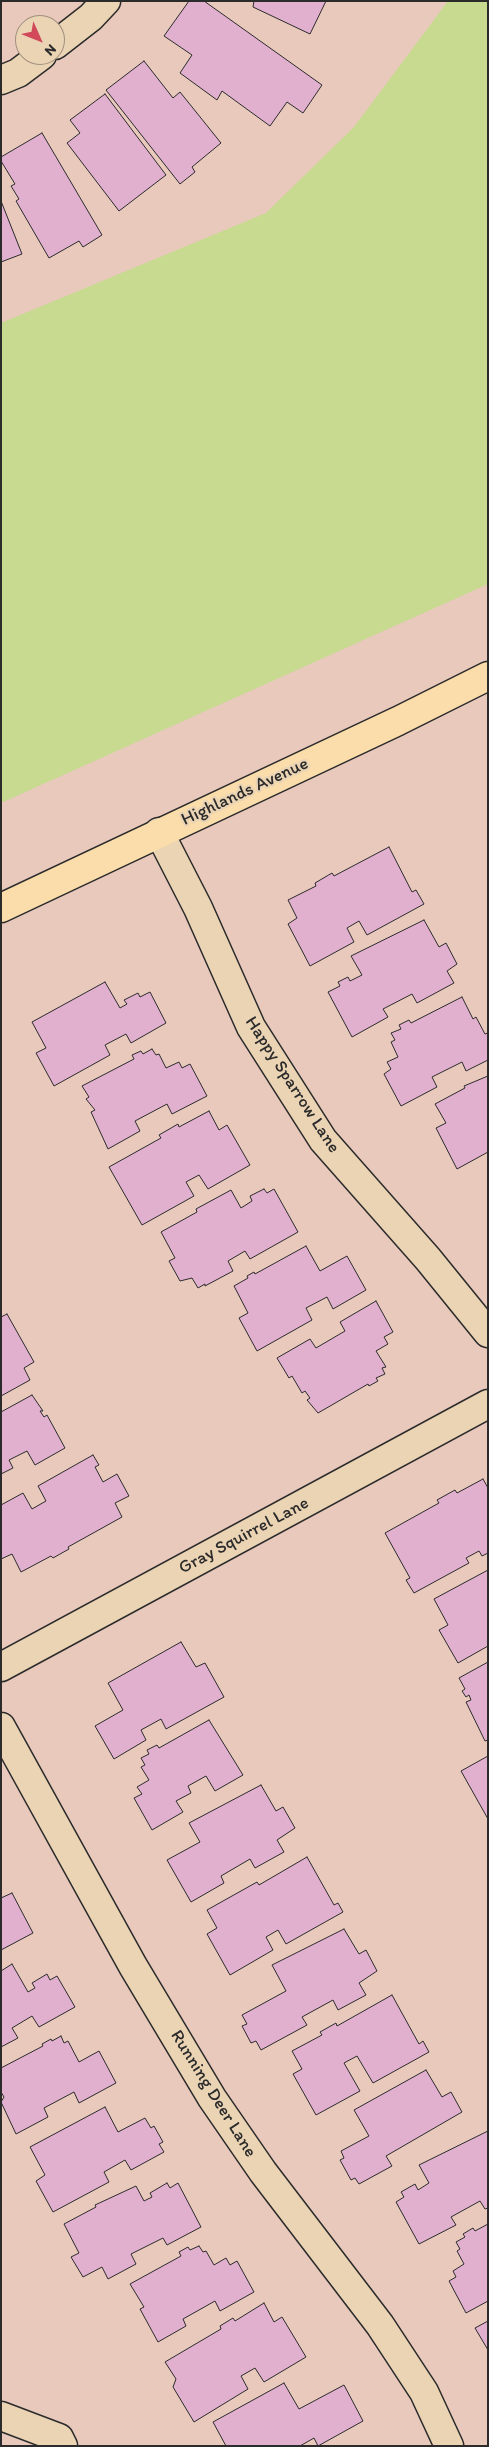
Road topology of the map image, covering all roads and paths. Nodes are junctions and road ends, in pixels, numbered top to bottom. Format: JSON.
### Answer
{"nodes":[{"id":1,"x":106,"y":1,"type":"edge"},
{"id":2,"x":65,"y":37,"type":"edge"},
{"id":3,"x":29,"y":65,"type":"edge"},
{"id":4,"x":1,"y":80,"type":"edge"},
{"id":5,"x":488,"y":676,"type":"edge"},
{"id":6,"x":158,"y":832,"type":"junction"},
{"id":7,"x":1,"y":908,"type":"edge"},
{"id":8,"x":488,"y":1333,"type":"edge"},
{"id":9,"x":488,"y":1404,"type":"edge"},
{"id":10,"x":1,"y":1667,"type":"edge"},
{"id":11,"x":1,"y":1726,"type":"edge"},
{"id":12,"x":1,"y":2416,"type":"edge"},
{"id":13,"x":63,"y":2446,"type":"edge"},
{"id":14,"x":449,"y":2446,"type":"edge"}],
"edges":[{"from":1,"to":2,"type":"street"},
{"from":3,"to":4,"type":"street"},
{"from":5,"to":6,"type":"main road","name":"Highlands Avenue"},
{"from":6,"to":7,"type":"main road","name":"Highlands Avenue"},
{"from":6,"to":8,"type":"street","name":"Happy Sparrow Lane"},
{"from":9,"to":10,"type":"street","name":"Gray Squirrel Lane"},
{"from":11,"to":14,"type":"street","name":"Running Deer Lane"},
{"from":12,"to":13,"type":"street"}]}
